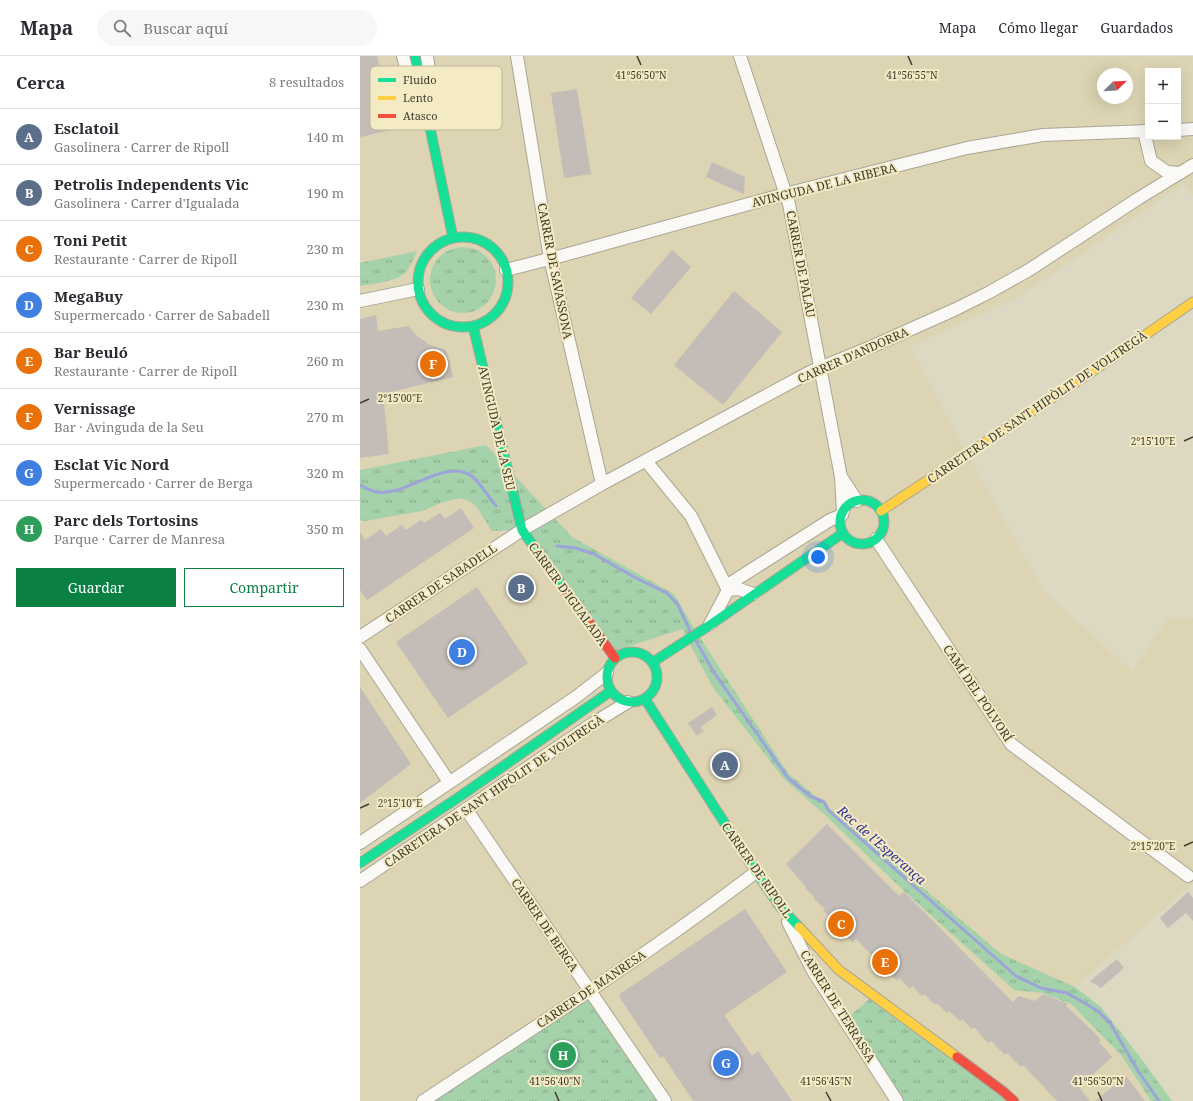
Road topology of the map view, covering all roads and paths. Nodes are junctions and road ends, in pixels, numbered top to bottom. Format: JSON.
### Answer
{"nodes":[{"id":1,"x":403,"y":56,"type":"edge"},
{"id":2,"x":415,"y":56,"type":"edge"},
{"id":3,"x":427,"y":56,"type":"edge"},
{"id":4,"x":517,"y":56,"type":"edge"},
{"id":5,"x":740,"y":56,"type":"edge"},
{"id":6,"x":406,"y":66,"type":"edge"},
{"id":7,"x":417,"y":66,"type":"edge"},
{"id":8,"x":428,"y":66,"type":"edge"},
{"id":9,"x":1193,"y":129,"type":"edge"},
{"id":10,"x":431,"y":130,"type":"edge"},
{"id":11,"x":1181,"y":130,"type":"edge"},
{"id":12,"x":1145,"y":131,"type":"edge"},
{"id":13,"x":1148,"y":140,"type":"edge"},
{"id":14,"x":1193,"y":165,"type":"edge"},
{"id":15,"x":1180,"y":172,"type":"junction"},
{"id":16,"x":785,"y":194,"type":"junction"},
{"id":17,"x":452,"y":238,"type":"junction"},
{"id":18,"x":550,"y":258,"type":"junction"},
{"id":19,"x":506,"y":270,"type":"junction"},
{"id":20,"x":418,"y":289,"type":"junction"},
{"id":21,"x":360,"y":301,"type":"edge"},
{"id":22,"x":1193,"y":302,"type":"edge"},
{"id":23,"x":473,"y":326,"type":"junction"},
{"id":24,"x":821,"y":368,"type":"junction"},
{"id":25,"x":646,"y":461,"type":"junction"},
{"id":26,"x":842,"y":477,"type":"junction"},
{"id":27,"x":602,"y":484,"type":"junction"},
{"id":28,"x":856,"y":501,"type":"junction"},
{"id":29,"x":881,"y":511,"type":"junction"},
{"id":30,"x":842,"y":514,"type":"junction"},
{"id":31,"x":522,"y":530,"type":"junction"},
{"id":32,"x":843,"y":533,"type":"junction"},
{"id":33,"x":876,"y":539,"type":"junction"},
{"id":34,"x":727,"y":588,"type":"junction"},
{"id":35,"x":753,"y":594,"type":"junction"},
{"id":36,"x":710,"y":625,"type":"junction"},
{"id":37,"x":360,"y":637,"type":"edge"},
{"id":38,"x":360,"y":649,"type":"edge"},
{"id":39,"x":615,"y":658,"type":"junction"},
{"id":40,"x":653,"y":662,"type":"junction"},
{"id":41,"x":607,"y":673,"type":"junction"},
{"id":42,"x":611,"y":691,"type":"junction"},
{"id":43,"x":645,"y":699,"type":"junction"},
{"id":44,"x":628,"y":702,"type":"junction"},
{"id":45,"x":449,"y":782,"type":"junction"},
{"id":46,"x":466,"y":808,"type":"junction"},
{"id":47,"x":360,"y":843,"type":"edge"},
{"id":48,"x":360,"y":863,"type":"edge"},
{"id":49,"x":756,"y":872,"type":"junction"},
{"id":50,"x":1188,"y":876,"type":"dead end"},
{"id":51,"x":360,"y":881,"type":"edge"},
{"id":52,"x":782,"y":908,"type":"junction"},
{"id":53,"x":590,"y":991,"type":"junction"},
{"id":54,"x":423,"y":1101,"type":"edge"},
{"id":55,"x":665,"y":1101,"type":"edge"},
{"id":56,"x":897,"y":1101,"type":"edge"},
{"id":57,"x":1014,"y":1101,"type":"edge"}],
"edges":[{"from":1,"to":6,"type":"street"},
{"from":2,"to":7,"type":"street"},
{"from":3,"to":8,"type":"street"},
{"from":4,"to":18,"type":"street","name":"CARRER DE SAVASSONA"},
{"from":5,"to":16,"type":"street","name":"CARRER DE PALAU"},
{"from":9,"to":11,"type":"street"},
{"from":10,"to":17,"type":"street"},
{"from":12,"to":16,"type":"street","name":"AVINGUDA DE LA RIBERA"},
{"from":13,"to":15,"type":"street"},
{"from":14,"to":15,"type":"street","name":"CARRER D'ANDORRA"},
{"from":15,"to":24,"type":"street","name":"CARRER D'ANDORRA"},
{"from":16,"to":18,"type":"street","name":"AVINGUDA DE LA RIBERA"},
{"from":16,"to":24,"type":"street","name":"CARRER DE PALAU"},
{"from":17,"to":19,"type":"street"},
{"from":17,"to":20,"type":"street"},
{"from":18,"to":19,"type":"street","name":"AVINGUDA DE LA RIBERA"},
{"from":18,"to":27,"type":"street","name":"CARRER DE SAVASSONA"},
{"from":19,"to":23,"type":"street"},
{"from":20,"to":21,"type":"street"},
{"from":20,"to":23,"type":"street"},
{"from":22,"to":29,"type":"street","name":"CARRETERA DE SANT HIPÒLIT DE VOLTREGÀ"},
{"from":23,"to":31,"type":"street","name":"AVINGUDA DE LA SEU"},
{"from":24,"to":25,"type":"street","name":"CARRER D'ANDORRA"},
{"from":24,"to":26,"type":"street","name":"CARRER DE PALAU"},
{"from":25,"to":27,"type":"street","name":"CARRER D'ANDORRA"},
{"from":25,"to":34,"type":"street"},
{"from":26,"to":28,"type":"street","name":"CARRER DE PALAU"},
{"from":26,"to":30,"type":"street","name":"CARRER DE PALAU"},
{"from":27,"to":31,"type":"street","name":"CARRER D'ANDORRA"},
{"from":28,"to":29,"type":"street"},
{"from":28,"to":30,"type":"street"},
{"from":29,"to":33,"type":"street"},
{"from":30,"to":32,"type":"street"},
{"from":30,"to":34,"type":"street"},
{"from":31,"to":37,"type":"street","name":"CARRER DE SABADELL"},
{"from":31,"to":39,"type":"street","name":"CARRER D'IGUALADA"},
{"from":32,"to":33,"type":"street"},
{"from":32,"to":35,"type":"street"},
{"from":33,"to":50,"type":"street","name":"CAMÍ DEL POLVORÍ"},
{"from":34,"to":35,"type":"street"},
{"from":34,"to":36,"type":"street"},
{"from":35,"to":36,"type":"street"},
{"from":36,"to":40,"type":"street"},
{"from":38,"to":45,"type":"street"},
{"from":39,"to":40,"type":"street"},
{"from":39,"to":41,"type":"street"},
{"from":40,"to":43,"type":"street"},
{"from":41,"to":42,"type":"street"},
{"from":41,"to":45,"type":"street"},
{"from":42,"to":44,"type":"street"},
{"from":42,"to":48,"type":"street","name":"CARRETERA DE SANT HIPÒLIT DE VOLTREGÀ"},
{"from":43,"to":44,"type":"street"},
{"from":43,"to":49,"type":"street","name":"CARRER DE RIPOLL"},
{"from":44,"to":46,"type":"street","name":"CARRETERA DE SANT HIPÒLIT DE VOLTREGÀ"},
{"from":45,"to":47,"type":"street"},
{"from":46,"to":51,"type":"street","name":"CARRETERA DE SANT HIPÒLIT DE VOLTREGÀ"},
{"from":46,"to":53,"type":"street","name":"CARRER DE BERGA"},
{"from":49,"to":52,"type":"street","name":"CARRER DE RIPOLL"},
{"from":49,"to":53,"type":"street","name":"CARRER DE MANRESA"},
{"from":52,"to":56,"type":"street","name":"CARRER DE TERRASSA"},
{"from":52,"to":57,"type":"street","name":"CARRER DE RIPOLL"},
{"from":53,"to":54,"type":"street","name":"CARRER DE MANRESA"},
{"from":53,"to":55,"type":"street","name":"CARRER DE BERGA"}]}
